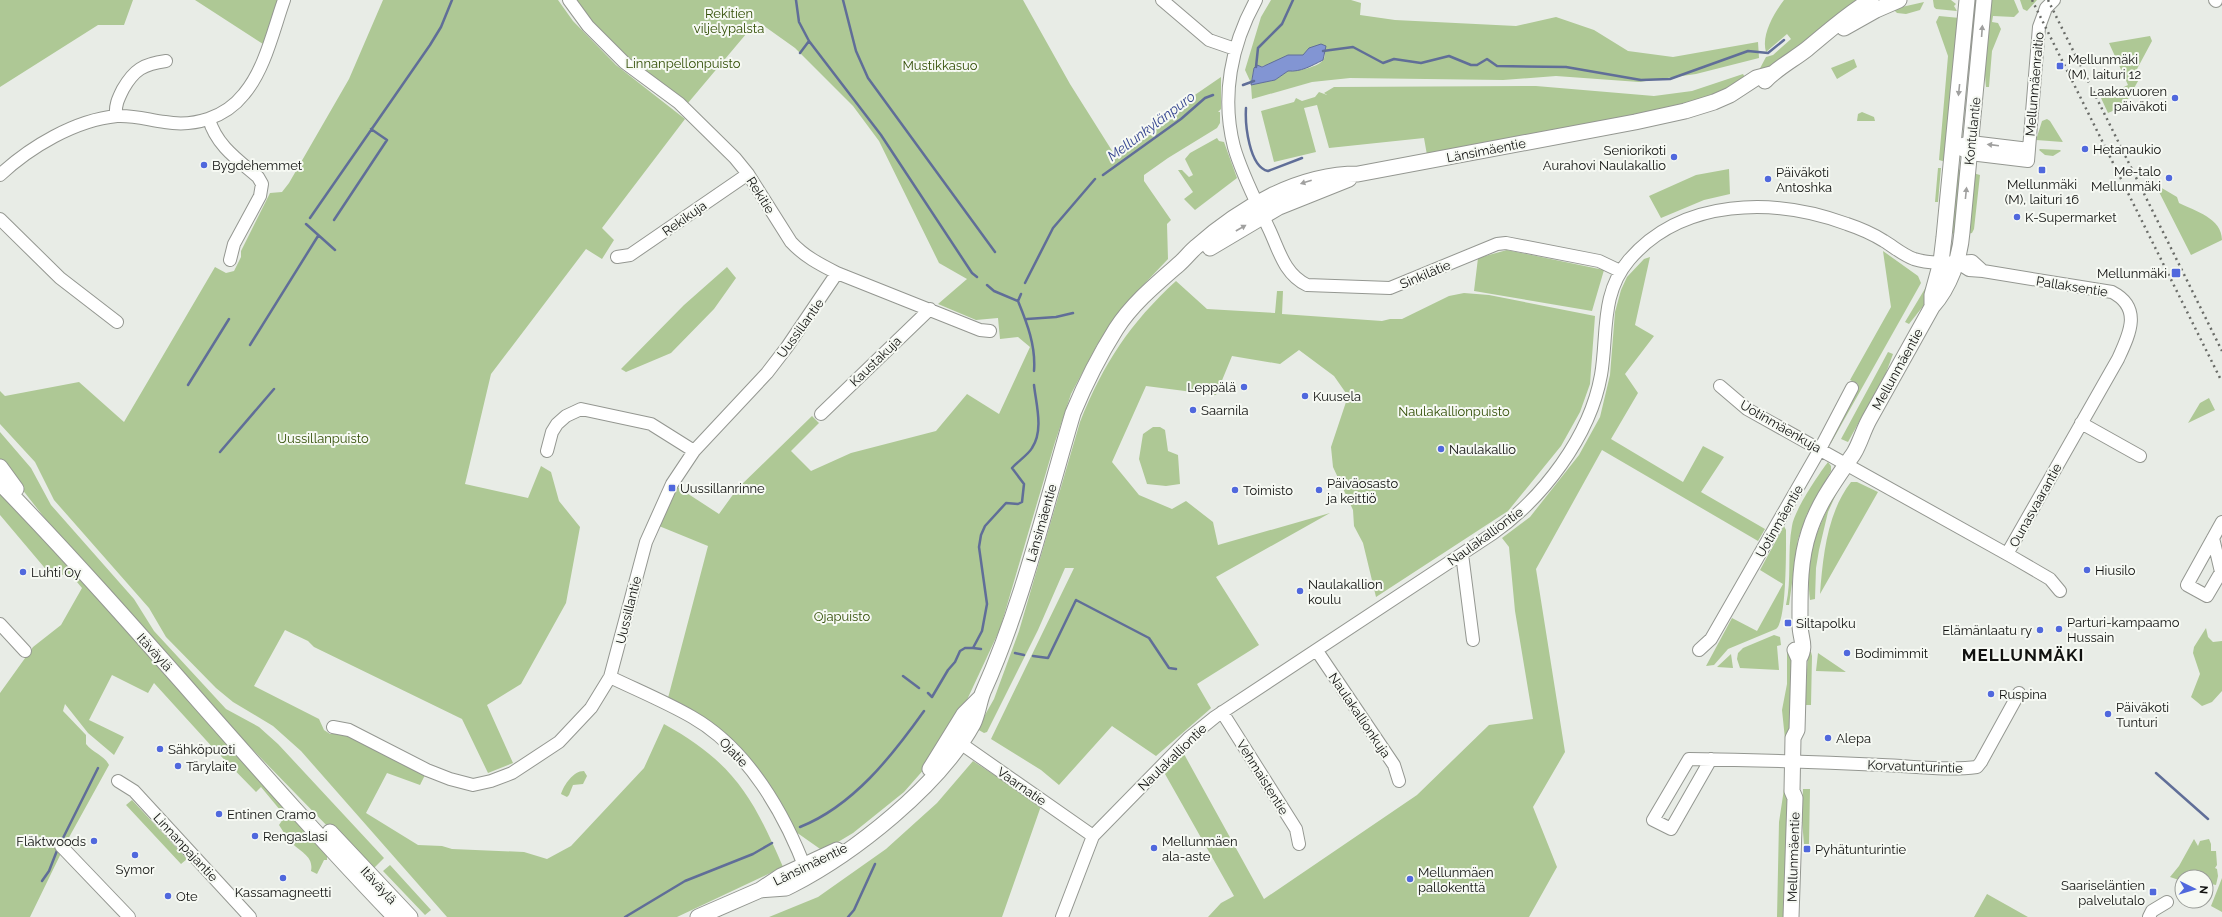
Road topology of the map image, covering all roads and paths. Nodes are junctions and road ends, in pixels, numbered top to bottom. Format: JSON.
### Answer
{"nodes":[{"id":1,"x":284,"y":0,"type":"edge"},
{"id":2,"x":569,"y":0,"type":"edge"},
{"id":3,"x":1162,"y":0,"type":"edge"},
{"id":4,"x":1256,"y":0,"type":"edge"},
{"id":5,"x":1871,"y":0,"type":"edge"},
{"id":6,"x":1899,"y":0,"type":"edge"},
{"id":7,"x":1984,"y":0,"type":"edge"},
{"id":8,"x":2054,"y":0,"type":"edge"},
{"id":9,"x":1965,"y":3,"type":"edge"},
{"id":10,"x":1235,"y":49,"type":"junction"},
{"id":11,"x":1807,"y":49,"type":"junction"},
{"id":12,"x":166,"y":61,"type":"dead end"},
{"id":13,"x":116,"y":116,"type":"junction"},
{"id":14,"x":209,"y":119,"type":"junction"},
{"id":15,"x":1954,"y":146,"type":"junction"},
{"id":16,"x":1970,"y":148,"type":"junction"},
{"id":17,"x":748,"y":174,"type":"junction"},
{"id":18,"x":0,"y":175,"type":"edge"},
{"id":19,"x":1260,"y":209,"type":"junction"},
{"id":20,"x":0,"y":219,"type":"edge"},
{"id":21,"x":617,"y":257,"type":"dead end"},
{"id":22,"x":230,"y":260,"type":"dead end"},
{"id":23,"x":1949,"y":262,"type":"junction"},
{"id":24,"x":1620,"y":272,"type":"junction"},
{"id":25,"x":837,"y":273,"type":"junction"},
{"id":26,"x":930,"y":309,"type":"junction"},
{"id":27,"x":117,"y":322,"type":"dead end"},
{"id":28,"x":990,"y":331,"type":"dead end"},
{"id":29,"x":2129,"y":335,"type":"joint"},
{"id":30,"x":1720,"y":386,"type":"dead end"},
{"id":31,"x":1852,"y":388,"type":"dead end"},
{"id":32,"x":821,"y":414,"type":"dead end"},
{"id":33,"x":2081,"y":423,"type":"junction"},
{"id":34,"x":1820,"y":449,"type":"junction"},
{"id":35,"x":547,"y":451,"type":"dead end"},
{"id":36,"x":694,"y":451,"type":"junction"},
{"id":37,"x":2140,"y":456,"type":"dead end"},
{"id":38,"x":1845,"y":463,"type":"junction"},
{"id":39,"x":0,"y":467,"type":"edge"},
{"id":40,"x":0,"y":483,"type":"edge"},
{"id":41,"x":2222,"y":522,"type":"edge"},
{"id":42,"x":49,"y":533,"type":"junction"},
{"id":43,"x":2214,"y":538,"type":"dead end"},
{"id":44,"x":1462,"y":554,"type":"junction"},
{"id":45,"x":2007,"y":554,"type":"junction"},
{"id":46,"x":2060,"y":591,"type":"dead end"},
{"id":47,"x":0,"y":624,"type":"edge"},
{"id":48,"x":1473,"y":640,"type":"dead end"},
{"id":49,"x":1699,"y":650,"type":"dead end"},
{"id":50,"x":25,"y":651,"type":"dead end"},
{"id":51,"x":1317,"y":651,"type":"junction"},
{"id":52,"x":610,"y":677,"type":"junction"},
{"id":53,"x":2019,"y":694,"type":"dead end"},
{"id":54,"x":1222,"y":712,"type":"junction"},
{"id":55,"x":333,"y":726,"type":"dead end"},
{"id":56,"x":956,"y":740,"type":"junction"},
{"id":57,"x":1711,"y":759,"type":"junction"},
{"id":58,"x":1796,"y":762,"type":"junction"},
{"id":59,"x":261,"y":770,"type":"junction"},
{"id":60,"x":118,"y":781,"type":"dead end"},
{"id":61,"x":1399,"y":781,"type":"dead end"},
{"id":62,"x":1093,"y":836,"type":"junction"},
{"id":63,"x":1299,"y":844,"type":"dead end"},
{"id":64,"x":61,"y":846,"type":"dead end"},
{"id":65,"x":806,"y":871,"type":"junction"},
{"id":66,"x":2167,"y":902,"type":"dead end"},
{"id":67,"x":129,"y":917,"type":"edge"},
{"id":68,"x":250,"y":917,"type":"edge"},
{"id":69,"x":395,"y":917,"type":"edge"},
{"id":70,"x":410,"y":917,"type":"edge"},
{"id":71,"x":698,"y":917,"type":"edge"},
{"id":72,"x":1062,"y":917,"type":"edge"},
{"id":73,"x":1791,"y":917,"type":"edge"},
{"id":74,"x":2149,"y":917,"type":"edge"}],
"edges":[{"from":1,"to":14,"type":"street"},
{"from":2,"to":17,"type":"street","name":"Rekitie"},
{"from":3,"to":10,"type":"street"},
{"from":4,"to":10,"type":"street","name":"Sinkilätie"},
{"from":5,"to":11,"type":"main road","name":"Länsimäentie"},
{"from":6,"to":11,"type":"main road","name":"Länsimäentie"},
{"from":16,"to":7,"type":"main road","name":"Kontulantie","one_way":true},
{"from":8,"to":16,"type":"street","name":"Mellunmäenraitio"},
{"from":9,"to":15,"type":"main road","name":"Kontulantie","one_way":true},
{"from":10,"to":19,"type":"street","name":"Sinkilätie"},
{"from":11,"to":19,"type":"main road","name":"Länsimäentie"},
{"from":12,"to":13,"type":"street"},
{"from":13,"to":14,"type":"street"},
{"from":13,"to":18,"type":"street"},
{"from":14,"to":22,"type":"street"},
{"from":15,"to":16,"type":"street","name":"Mellunmäenraitio"},
{"from":15,"to":23,"type":"main road","name":"Kontulantie"},
{"from":23,"to":16,"type":"main road","name":"Kontulantie","one_way":true},
{"from":17,"to":21,"type":"street","name":"Rekikuja"},
{"from":17,"to":25,"type":"street","name":"Rekitie"},
{"from":19,"to":24,"type":"street","name":"Sinkilätie"},
{"from":19,"to":56,"type":"main road","name":"Länsimäentie"},
{"from":20,"to":27,"type":"street"},
{"from":23,"to":24,"type":"street","name":"Naulakalliontie"},
{"from":23,"to":29,"type":"street","name":"Pallaksentie"},
{"from":23,"to":38,"type":"main road","name":"Mellunmäentie"},
{"from":24,"to":44,"type":"street","name":"Naulakalliontie"},
{"from":25,"to":26,"type":"street","name":"Rekitie"},
{"from":25,"to":36,"type":"street","name":"Uussillantie"},
{"from":26,"to":28,"type":"street","name":"Rekitie"},
{"from":26,"to":32,"type":"street","name":"Kaustakuja"},
{"from":29,"to":33,"type":"street","name":"Ounasvaarantie"},
{"from":30,"to":34,"type":"street","name":"Uotinmäenkuja"},
{"from":31,"to":34,"type":"street","name":"Uotinmäentie"},
{"from":33,"to":37,"type":"street"},
{"from":33,"to":45,"type":"street","name":"Ounasvaarantie"},
{"from":34,"to":38,"type":"street","name":"Uotinmäenkuja"},
{"from":34,"to":49,"type":"street","name":"Uotinmäentie"},
{"from":35,"to":36,"type":"street"},
{"from":36,"to":52,"type":"street","name":"Uussillantie"},
{"from":38,"to":45,"type":"street","name":"Ounasvaarantie"},
{"from":38,"to":58,"type":"main road","name":"Mellunmäentie"},
{"from":39,"to":42,"type":"main road","name":"Itäväylä"},
{"from":40,"to":42,"type":"main road","name":"Itäväylä"},
{"from":41,"to":43,"type":"street"},
{"from":42,"to":59,"type":"main road","name":"Itäväylä"},
{"from":44,"to":48,"type":"street"},
{"from":44,"to":51,"type":"street","name":"Naulakalliontie"},
{"from":45,"to":46,"type":"street"},
{"from":47,"to":50,"type":"street"},
{"from":51,"to":54,"type":"street","name":"Naulakalliontie"},
{"from":51,"to":61,"type":"street","name":"Naulakallionkuja"},
{"from":52,"to":55,"type":"street","name":"Uussillantie"},
{"from":52,"to":65,"type":"street","name":"Ojatie"},
{"from":53,"to":58,"type":"street","name":"Korvatunturintie"},
{"from":54,"to":62,"type":"street","name":"Naulakalliontie"},
{"from":54,"to":63,"type":"street","name":"Vehmaistentie"},
{"from":56,"to":62,"type":"street","name":"Vaarnatie"},
{"from":56,"to":65,"type":"main road","name":"Länsimäentie"},
{"from":57,"to":57,"type":"street"},
{"from":57,"to":58,"type":"street"},
{"from":58,"to":73,"type":"main road","name":"Mellunmäentie"},
{"from":59,"to":69,"type":"main road","name":"Itäväylä"},
{"from":59,"to":70,"type":"main road","name":"Itäväylä"},
{"from":60,"to":68,"type":"street","name":"Linnanpajantie"},
{"from":62,"to":72,"type":"street","name":"Naulakalliontie"},
{"from":64,"to":67,"type":"street"},
{"from":65,"to":71,"type":"main road","name":"Länsimäentie"},
{"from":66,"to":74,"type":"street"}]}
